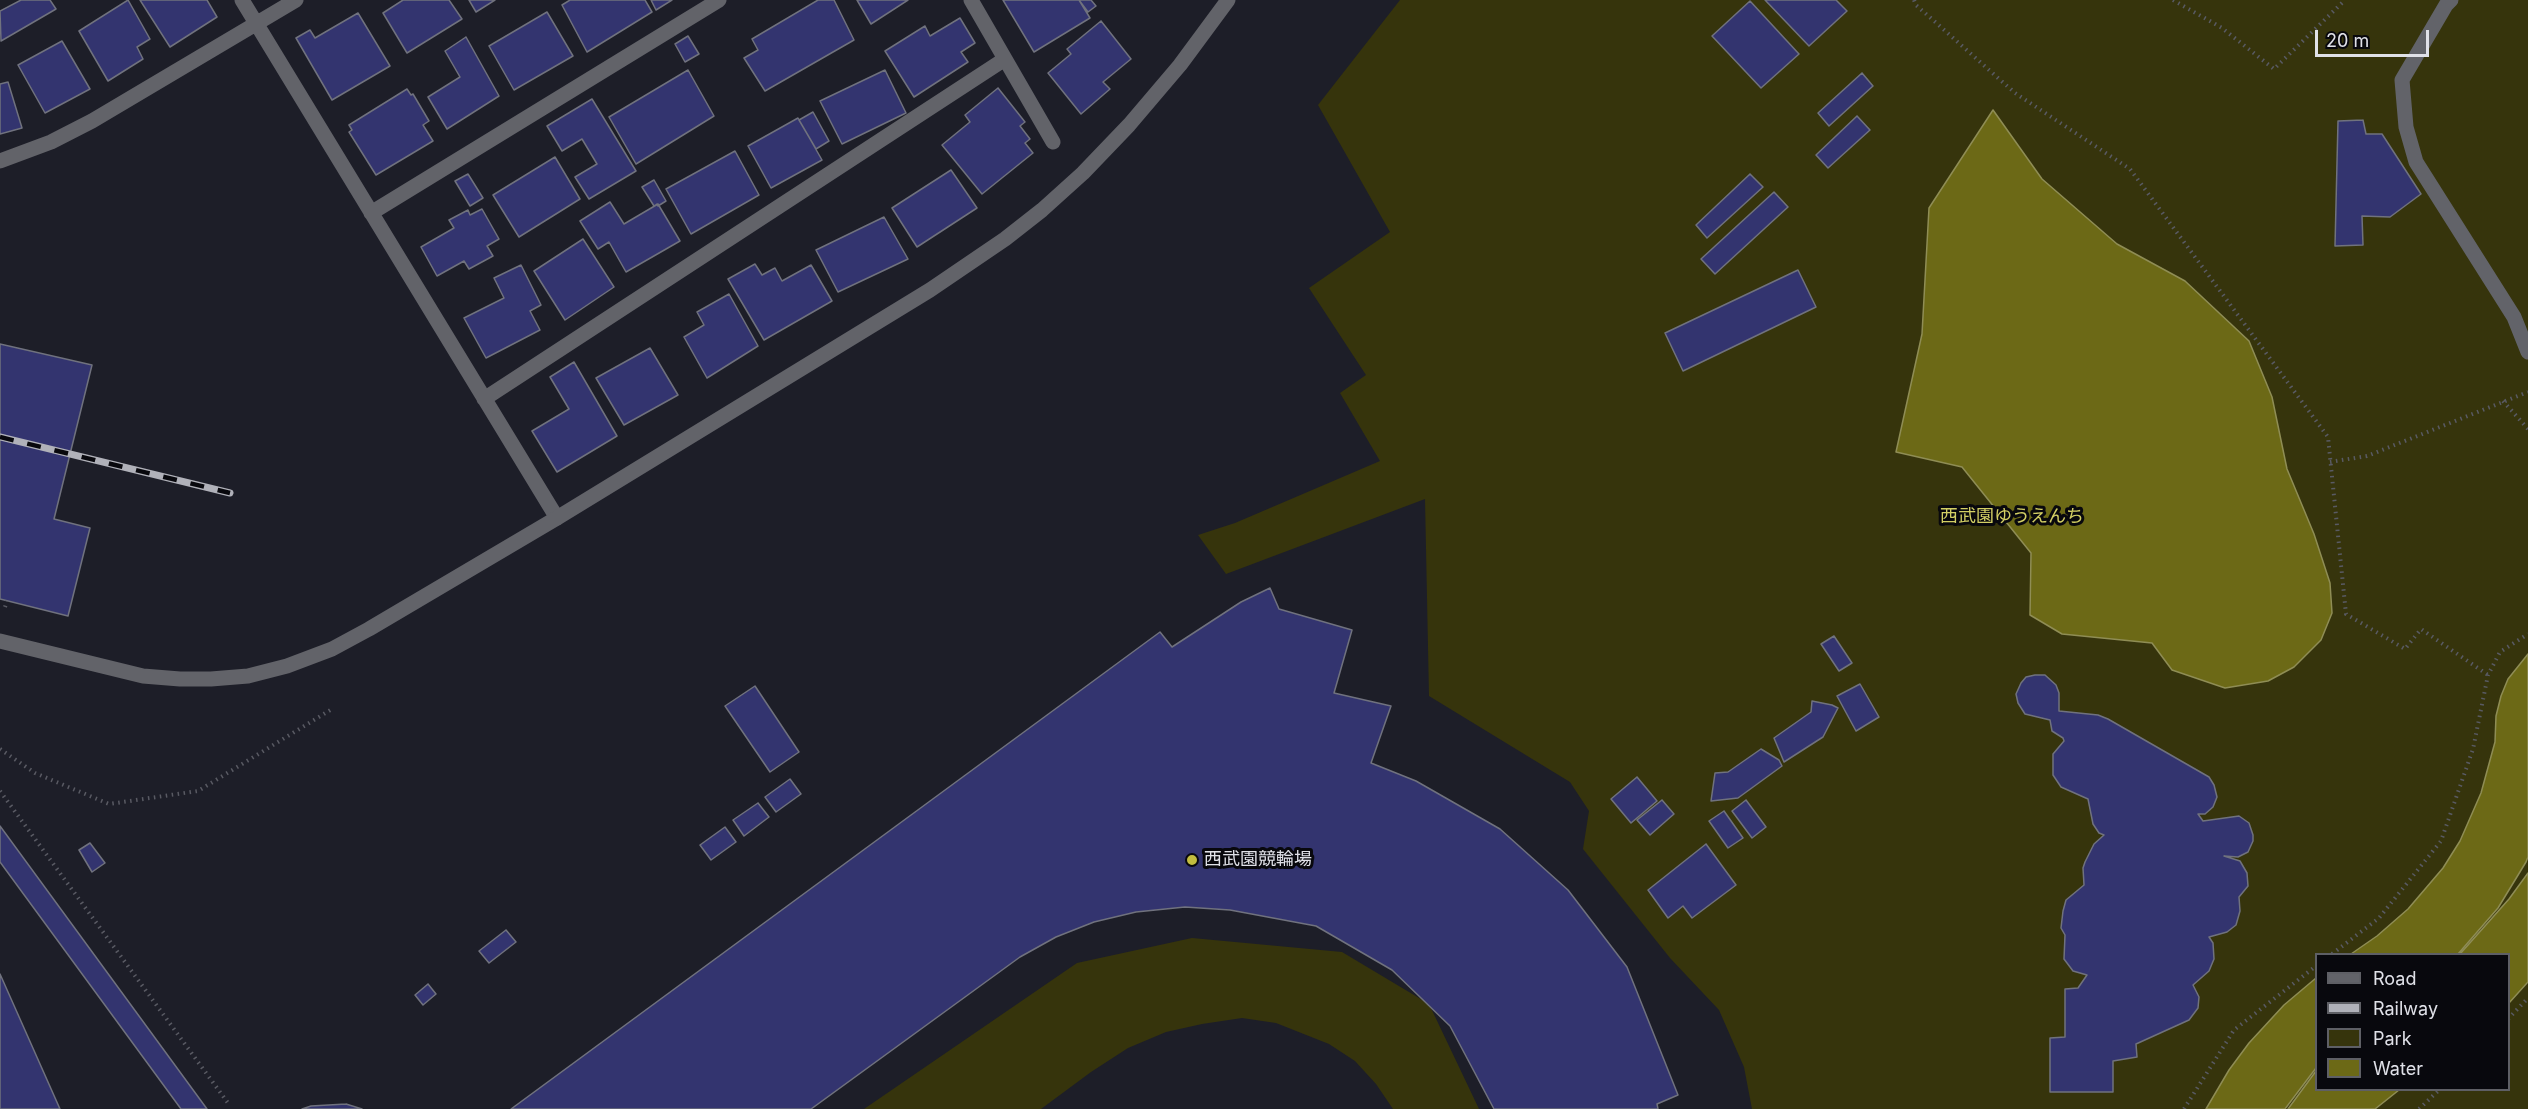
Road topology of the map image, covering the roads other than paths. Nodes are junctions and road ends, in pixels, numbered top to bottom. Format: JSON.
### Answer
{"nodes":[{"id":1,"x":242,"y":0,"type":"edge"},
{"id":2,"x":296,"y":0,"type":"edge"},
{"id":3,"x":719,"y":0,"type":"edge"},
{"id":4,"x":970,"y":0,"type":"edge"},
{"id":5,"x":1228,"y":0,"type":"edge"},
{"id":6,"x":2451,"y":0,"type":"edge"},
{"id":7,"x":257,"y":24,"type":"junction"},
{"id":8,"x":1005,"y":59,"type":"junction"},
{"id":9,"x":1053,"y":142,"type":"dead end"},
{"id":10,"x":0,"y":161,"type":"edge"},
{"id":11,"x":371,"y":213,"type":"junction"},
{"id":12,"x":2528,"y":352,"type":"edge"},
{"id":13,"x":484,"y":399,"type":"junction"},
{"id":14,"x":557,"y":518,"type":"junction"},
{"id":15,"x":0,"y":641,"type":"edge"}],
"edges":[{"from":1,"to":7,"type":"street"},
{"from":2,"to":7,"type":"street"},
{"from":3,"to":11,"type":"street"},
{"from":4,"to":8,"type":"street"},
{"from":5,"to":14,"type":"street"},
{"from":6,"to":12,"type":"street"},
{"from":7,"to":10,"type":"street"},
{"from":7,"to":11,"type":"street"},
{"from":8,"to":9,"type":"street"},
{"from":8,"to":13,"type":"street"},
{"from":11,"to":13,"type":"street"},
{"from":13,"to":14,"type":"street"},
{"from":14,"to":15,"type":"street"}]}
